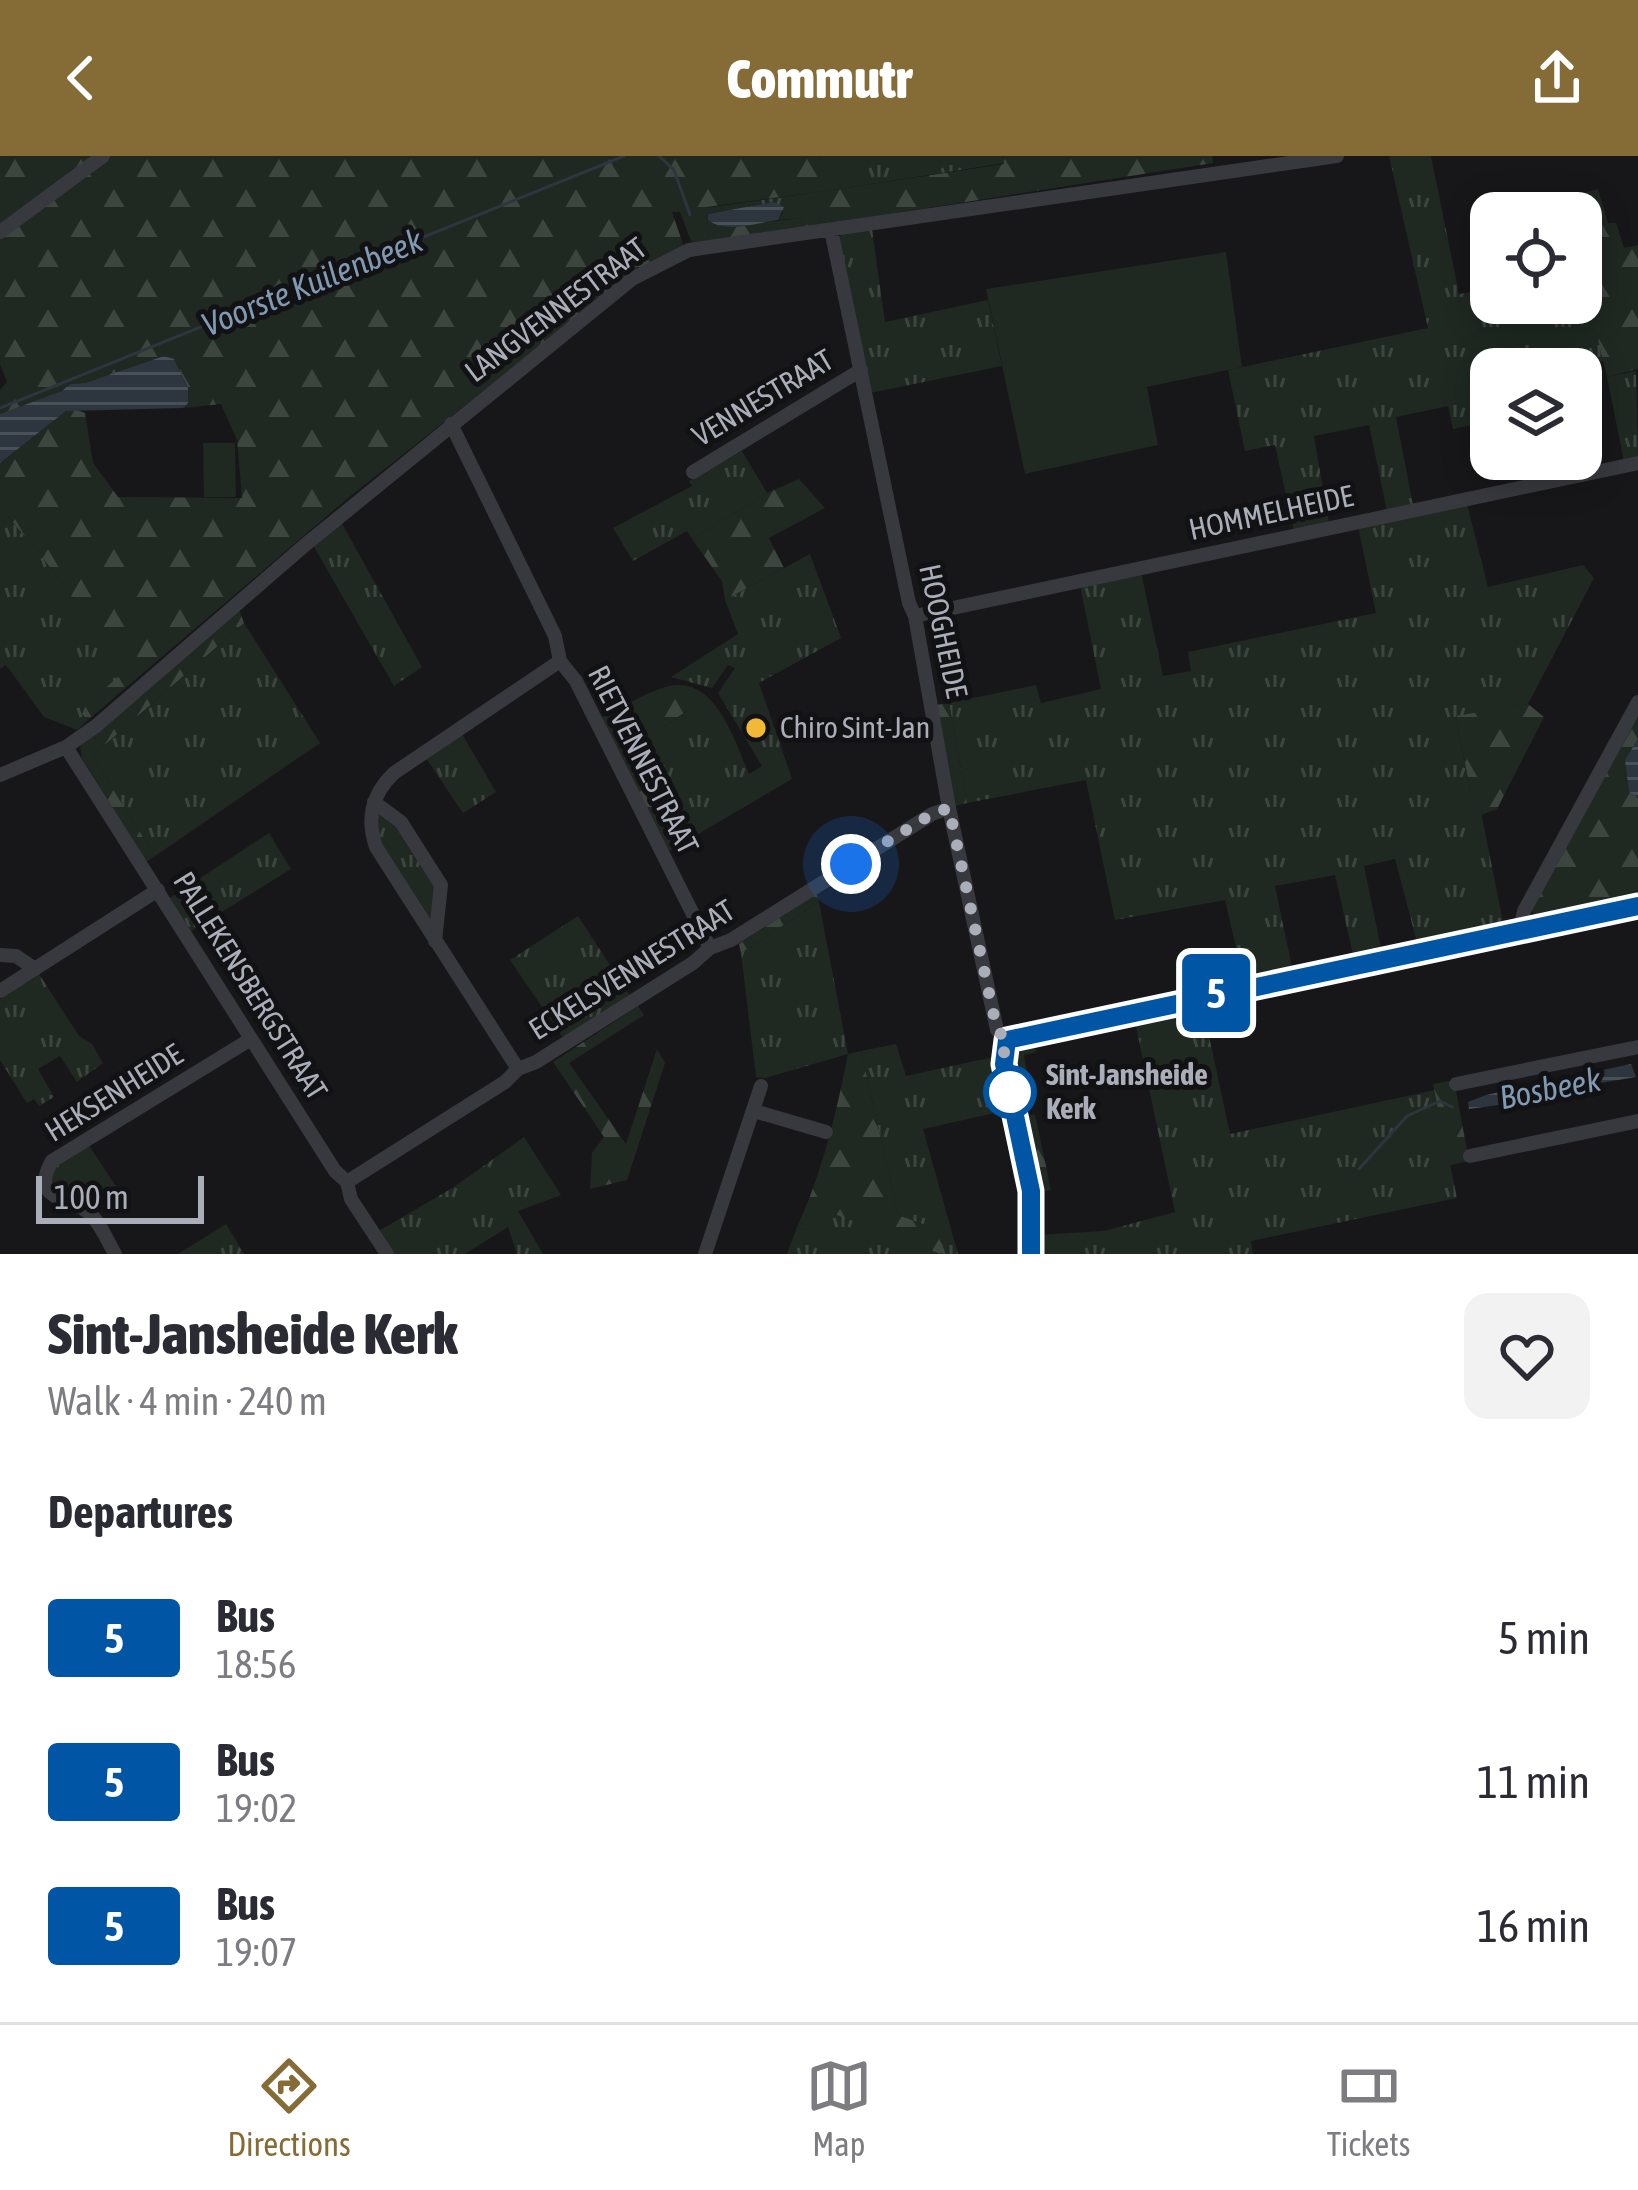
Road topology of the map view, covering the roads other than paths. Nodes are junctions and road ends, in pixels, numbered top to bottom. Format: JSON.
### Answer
{"nodes":[{"id":1,"x":103,"y":156,"type":"edge"},
{"id":2,"x":1337,"y":156,"type":"edge"},
{"id":3,"x":831,"y":230,"type":"junction"},
{"id":4,"x":0,"y":232,"type":"edge"},
{"id":5,"x":861,"y":370,"type":"junction"},
{"id":6,"x":451,"y":424,"type":"junction"},
{"id":7,"x":1638,"y":463,"type":"edge"},
{"id":8,"x":693,"y":472,"type":"dead end"},
{"id":9,"x":916,"y":616,"type":"junction"},
{"id":10,"x":560,"y":661,"type":"junction"},
{"id":11,"x":1638,"y":702,"type":"edge"},
{"id":12,"x":65,"y":747,"type":"junction"},
{"id":13,"x":0,"y":775,"type":"edge"},
{"id":14,"x":374,"y":802,"type":"junction"},
{"id":15,"x":949,"y":808,"type":"junction"},
{"id":16,"x":158,"y":890,"type":"junction"},
{"id":17,"x":1638,"y":906,"type":"edge"},
{"id":18,"x":1520,"y":930,"type":"junction"},
{"id":19,"x":436,"y":941,"type":"junction"},
{"id":20,"x":710,"y":948,"type":"junction"},
{"id":21,"x":0,"y":955,"type":"edge"},
{"id":22,"x":35,"y":968,"type":"junction"},
{"id":23,"x":0,"y":991,"type":"edge"},
{"id":24,"x":251,"y":1039,"type":"junction"},
{"id":25,"x":1007,"y":1040,"type":"junction"},
{"id":26,"x":1638,"y":1047,"type":"edge"},
{"id":27,"x":518,"y":1069,"type":"junction"},
{"id":28,"x":1456,"y":1084,"type":"dead end"},
{"id":29,"x":761,"y":1086,"type":"dead end"},
{"id":30,"x":754,"y":1111,"type":"junction"},
{"id":31,"x":1638,"y":1121,"type":"edge"},
{"id":32,"x":826,"y":1132,"type":"dead end"},
{"id":33,"x":1470,"y":1156,"type":"dead end"},
{"id":34,"x":347,"y":1182,"type":"junction"},
{"id":35,"x":115,"y":1254,"type":"edge"},
{"id":36,"x":387,"y":1254,"type":"edge"},
{"id":37,"x":705,"y":1254,"type":"edge"},
{"id":38,"x":1031,"y":1254,"type":"edge"}],
"edges":[{"from":1,"to":4,"type":"street"},
{"from":2,"to":3,"type":"street","name":"LANGVENNESTRAAT"},
{"from":3,"to":5,"type":"street","name":"HOOGHEIDE"},
{"from":3,"to":6,"type":"street","name":"LANGVENNESTRAAT"},
{"from":5,"to":8,"type":"street","name":"VENNESTRAAT"},
{"from":5,"to":9,"type":"street","name":"HOOGHEIDE"},
{"from":6,"to":10,"type":"street","name":"RIETVENNESTRAAT"},
{"from":6,"to":12,"type":"street","name":"LANGVENNESTRAAT"},
{"from":7,"to":9,"type":"street","name":"HOMMELHEIDE"},
{"from":9,"to":15,"type":"street","name":"HOOGHEIDE"},
{"from":10,"to":14,"type":"street","name":"RIETVENNESTRAAT"},
{"from":10,"to":20,"type":"street","name":"RIETVENNESTRAAT"},
{"from":11,"to":18,"type":"street"},
{"from":12,"to":13,"type":"street","name":"LANGVENNESTRAAT"},
{"from":12,"to":16,"type":"street","name":"PALLEKENSBERGSTRAAT"},
{"from":14,"to":19,"type":"street"},
{"from":14,"to":19,"type":"street"},
{"from":15,"to":20,"type":"street","name":"ECKELSVENNESTRAAT"},
{"from":15,"to":25,"type":"street","name":"HOOGHEIDE"},
{"from":16,"to":22,"type":"street"},
{"from":16,"to":24,"type":"street","name":"PALLEKENSBERGSTRAAT"},
{"from":17,"to":18,"type":"street"},
{"from":18,"to":25,"type":"street"},
{"from":19,"to":27,"type":"street"},
{"from":20,"to":27,"type":"street","name":"ECKELSVENNESTRAAT"},
{"from":21,"to":22,"type":"street"},
{"from":22,"to":23,"type":"street"},
{"from":24,"to":34,"type":"street","name":"PALLEKENSBERGSTRAAT"},
{"from":24,"to":35,"type":"street","name":"HEKSENHEIDE"},
{"from":25,"to":38,"type":"street","name":"HOOGHEIDE"},
{"from":26,"to":28,"type":"street"},
{"from":27,"to":34,"type":"street","name":"ECKELSVENNESTRAAT"},
{"from":29,"to":30,"type":"street"},
{"from":30,"to":32,"type":"street"},
{"from":30,"to":37,"type":"street"},
{"from":31,"to":33,"type":"street"},
{"from":34,"to":36,"type":"street","name":"PALLEKENSBERGSTRAAT"}]}
